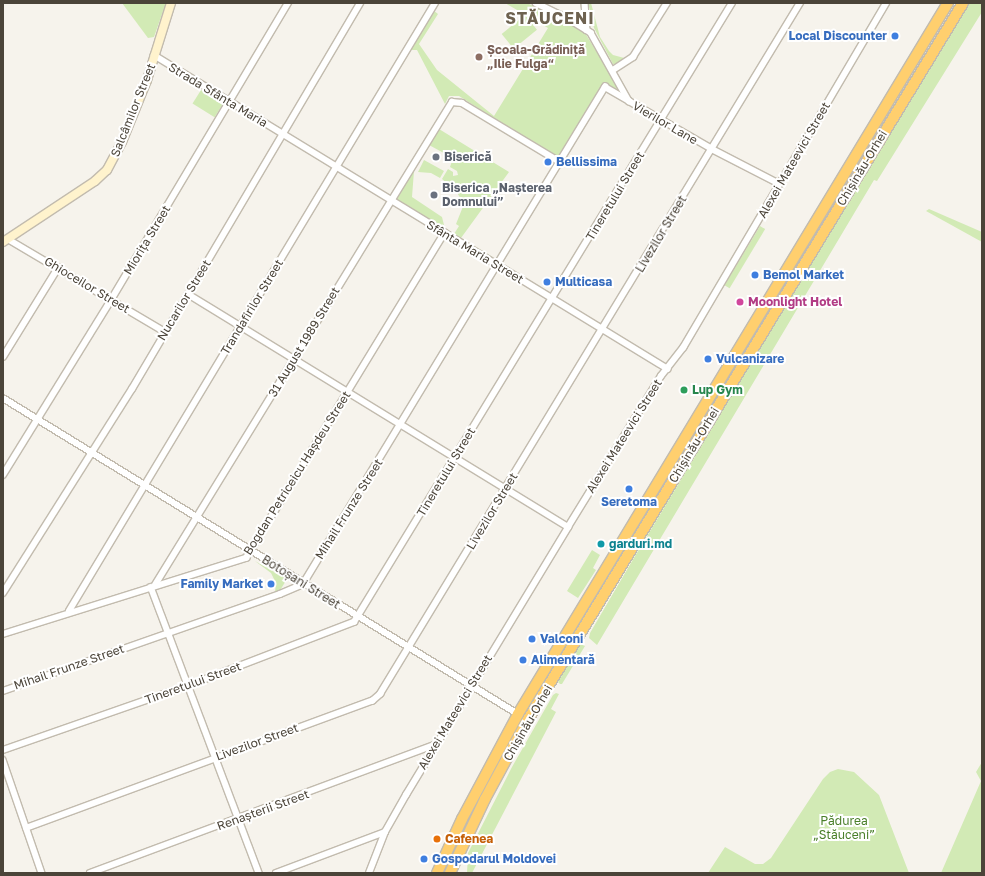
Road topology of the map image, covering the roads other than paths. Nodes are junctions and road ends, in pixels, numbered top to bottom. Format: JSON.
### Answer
{"nodes":[{"id":1,"x":171,"y":3,"type":"edge"},
{"id":2,"x":288,"y":3,"type":"edge"},
{"id":3,"x":360,"y":3,"type":"edge"},
{"id":4,"x":435,"y":3,"type":"edge"},
{"id":5,"x":536,"y":3,"type":"edge"},
{"id":6,"x":585,"y":3,"type":"edge"},
{"id":7,"x":667,"y":3,"type":"edge"},
{"id":8,"x":732,"y":3,"type":"edge"},
{"id":9,"x":800,"y":3,"type":"edge"},
{"id":10,"x":886,"y":3,"type":"edge"},
{"id":11,"x":948,"y":3,"type":"edge"},
{"id":12,"x":963,"y":3,"type":"edge"},
{"id":13,"x":587,"y":30,"type":"junction"},
{"id":14,"x":154,"y":55,"type":"junction"},
{"id":15,"x":613,"y":70,"type":"junction"},
{"id":16,"x":229,"y":102,"type":"junction"},
{"id":17,"x":629,"y":102,"type":"junction"},
{"id":18,"x":661,"y":120,"type":"junction"},
{"id":19,"x":283,"y":134,"type":"junction"},
{"id":20,"x":712,"y":149,"type":"junction"},
{"id":21,"x":560,"y":162,"type":"junction"},
{"id":22,"x":336,"y":167,"type":"junction"},
{"id":23,"x":778,"y":183,"type":"junction"},
{"id":24,"x":390,"y":200,"type":"junction"},
{"id":25,"x":444,"y":233,"type":"junction"},
{"id":26,"x":5,"y":240,"type":"edge"},
{"id":27,"x":498,"y":266,"type":"junction"},
{"id":28,"x":58,"y":268,"type":"junction"},
{"id":29,"x":188,"y":294,"type":"junction"},
{"id":30,"x":552,"y":299,"type":"junction"},
{"id":31,"x":111,"y":300,"type":"junction"},
{"id":32,"x":241,"y":326,"type":"junction"},
{"id":33,"x":603,"y":330,"type":"junction"},
{"id":34,"x":165,"y":332,"type":"junction"},
{"id":35,"x":3,"y":357,"type":"edge"},
{"id":36,"x":294,"y":359,"type":"junction"},
{"id":37,"x":668,"y":369,"type":"junction"},
{"id":38,"x":347,"y":392,"type":"junction"},
{"id":39,"x":3,"y":398,"type":"edge"},
{"id":40,"x":38,"y":419,"type":"junction"},
{"id":41,"x":402,"y":424,"type":"junction"},
{"id":42,"x":92,"y":452,"type":"junction"},
{"id":43,"x":455,"y":456,"type":"junction"},
{"id":44,"x":3,"y":475,"type":"edge"},
{"id":45,"x":144,"y":484,"type":"junction"},
{"id":46,"x":507,"y":488,"type":"junction"},
{"id":47,"x":197,"y":517,"type":"junction"},
{"id":48,"x":568,"y":527,"type":"junction"},
{"id":49,"x":250,"y":550,"type":"junction"},
{"id":50,"x":303,"y":584,"type":"junction"},
{"id":51,"x":153,"y":586,"type":"junction"},
{"id":52,"x":3,"y":593,"type":"edge"},
{"id":53,"x":69,"y":611,"type":"junction"},
{"id":54,"x":358,"y":617,"type":"junction"},
{"id":55,"x":167,"y":633,"type":"junction"},
{"id":56,"x":3,"y":634,"type":"edge"},
{"id":57,"x":409,"y":647,"type":"junction"},
{"id":58,"x":187,"y":686,"type":"junction"},
{"id":59,"x":471,"y":686,"type":"junction"},
{"id":60,"x":3,"y":691,"type":"edge"},
{"id":61,"x":518,"y":714,"type":"junction"},
{"id":62,"x":436,"y":745,"type":"junction"},
{"id":63,"x":3,"y":750,"type":"edge"},
{"id":64,"x":215,"y":757,"type":"junction"},
{"id":65,"x":3,"y":760,"type":"edge"},
{"id":66,"x":237,"y":820,"type":"junction"},
{"id":67,"x":26,"y":828,"type":"junction"},
{"id":68,"x":385,"y":832,"type":"junction"},
{"id":69,"x":42,"y":873,"type":"edge"},
{"id":70,"x":90,"y":873,"type":"edge"},
{"id":71,"x":259,"y":873,"type":"edge"},
{"id":72,"x":276,"y":873,"type":"edge"},
{"id":73,"x":369,"y":873,"type":"edge"},
{"id":74,"x":437,"y":873,"type":"edge"},
{"id":75,"x":450,"y":873,"type":"edge"}],
"edges":[{"from":1,"to":14,"type":"street","name":"Salcâmilor Street"},
{"from":2,"to":16,"type":"street","name":"Miorița Street"},
{"from":3,"to":19,"type":"street","name":"Nucarilor Street"},
{"from":4,"to":22,"type":"street","name":"Trandafirilor Street"},
{"from":5,"to":13,"type":"street"},
{"from":6,"to":13,"type":"street","name":"Vierilor Lane"},
{"from":7,"to":15,"type":"street"},
{"from":8,"to":18,"type":"street","name":"Tineretului Street"},
{"from":9,"to":20,"type":"street","name":"Livezilor Street"},
{"from":10,"to":23,"type":"street","name":"Alexei Mateevici Street"},
{"from":11,"to":61,"type":"highway","name":"Chișinău-Orhei"},
{"from":12,"to":75,"type":"highway","name":"Chișinău-Orhei"},
{"from":13,"to":15,"type":"street","name":"Vierilor Lane"},
{"from":14,"to":16,"type":"street","name":"Strada Sfânta Maria"},
{"from":14,"to":26,"type":"street","name":"Salcâmilor Street"},
{"from":15,"to":17,"type":"street","name":"Vierilor Lane"},
{"from":16,"to":19,"type":"street","name":"Strada Sfânta Maria"},
{"from":16,"to":31,"type":"street","name":"Miorița Street"},
{"from":17,"to":18,"type":"street","name":"Vierilor Lane"},
{"from":17,"to":21,"type":"street","name":"Mihail Frunze Street"},
{"from":18,"to":20,"type":"street","name":"Vierilor Lane"},
{"from":18,"to":30,"type":"street","name":"Tineretului Street"},
{"from":19,"to":22,"type":"street","name":"Sfânta Maria Street"},
{"from":19,"to":29,"type":"street","name":"Nucarilor Street"},
{"from":20,"to":23,"type":"street","name":"Vierilor Lane"},
{"from":20,"to":33,"type":"street","name":"Livezilor Street"},
{"from":21,"to":24,"type":"street","name":"31 August 1989 Street"},
{"from":21,"to":27,"type":"street","name":"Mihail Frunze Street"},
{"from":22,"to":24,"type":"street","name":"Sfânta Maria Street"},
{"from":22,"to":32,"type":"street","name":"Trandafirilor Street"},
{"from":23,"to":37,"type":"street","name":"Alexei Mateevici Street"},
{"from":24,"to":25,"type":"street","name":"Sfânta Maria Street"},
{"from":24,"to":36,"type":"street","name":"31 August 1989 Street"},
{"from":25,"to":27,"type":"street","name":"Sfânta Maria Street"},
{"from":25,"to":38,"type":"street","name":"Bogdan Petriceicu Hașdeu Street"},
{"from":26,"to":28,"type":"street","name":"Ghioceilor Street"},
{"from":27,"to":30,"type":"street","name":"Sfânta Maria Street"},
{"from":27,"to":41,"type":"street","name":"Mihail Frunze Street"},
{"from":28,"to":31,"type":"street","name":"Ghioceilor Street"},
{"from":28,"to":35,"type":"street"},
{"from":29,"to":32,"type":"street"},
{"from":29,"to":34,"type":"street","name":"Nucarilor Street"},
{"from":30,"to":33,"type":"street","name":"Sfânta Maria Street"},
{"from":30,"to":43,"type":"street","name":"Tineretului Street"},
{"from":31,"to":34,"type":"street","name":"Ghioceilor Street"},
{"from":31,"to":40,"type":"street","name":"Miorița Street"},
{"from":32,"to":36,"type":"street"},
{"from":32,"to":45,"type":"street","name":"Trandafirilor Street"},
{"from":33,"to":37,"type":"street","name":"Sfânta Maria Street"},
{"from":33,"to":46,"type":"street","name":"Livezilor Street"},
{"from":34,"to":42,"type":"street","name":"Nucarilor Street"},
{"from":36,"to":38,"type":"street"},
{"from":36,"to":47,"type":"street","name":"31 August 1989 Street"},
{"from":37,"to":48,"type":"street","name":"Alexei Mateevici Street"},
{"from":38,"to":41,"type":"street"},
{"from":38,"to":49,"type":"street","name":"Bogdan Petriceicu Hașdeu Street"},
{"from":39,"to":40,"type":"street","name":"Botoșani Street"},
{"from":40,"to":42,"type":"street","name":"Botoșani Street"},
{"from":40,"to":44,"type":"street","name":"Miorița Street"},
{"from":41,"to":43,"type":"street"},
{"from":41,"to":50,"type":"street","name":"Mihail Frunze Street"},
{"from":42,"to":45,"type":"street","name":"Botoșani Street"},
{"from":42,"to":52,"type":"street","name":"Nucarilor Street"},
{"from":43,"to":46,"type":"street"},
{"from":43,"to":54,"type":"street","name":"Tineretului Street"},
{"from":45,"to":47,"type":"street","name":"Botoșani Street"},
{"from":45,"to":53,"type":"street","name":"Trandafirilor Street"},
{"from":46,"to":48,"type":"street"},
{"from":46,"to":57,"type":"street","name":"Livezilor Street"},
{"from":47,"to":49,"type":"street","name":"Botoșani Street"},
{"from":47,"to":51,"type":"street","name":"31 August 1989 Street"},
{"from":48,"to":59,"type":"street","name":"Alexei Mateevici Street"},
{"from":49,"to":50,"type":"street","name":"Botoșani Street"},
{"from":49,"to":51,"type":"street","name":"Bogdan Petriceicu Hașdeu Street"},
{"from":50,"to":54,"type":"street","name":"Botoșani Street"},
{"from":50,"to":55,"type":"street","name":"Mihail Frunze Street"},
{"from":51,"to":53,"type":"street","name":"Bogdan Petriceicu Hașdeu Street"},
{"from":51,"to":55,"type":"street"},
{"from":53,"to":56,"type":"street","name":"Bogdan Petriceicu Hașdeu Street"},
{"from":54,"to":57,"type":"street","name":"Botoșani Street"},
{"from":54,"to":58,"type":"street","name":"Tineretului Street"},
{"from":55,"to":58,"type":"street"},
{"from":55,"to":60,"type":"street","name":"Mihail Frunze Street"},
{"from":57,"to":59,"type":"street","name":"Botoșani Street"},
{"from":57,"to":64,"type":"street","name":"Livezilor Street"},
{"from":58,"to":63,"type":"street","name":"Tineretului Street"},
{"from":58,"to":64,"type":"street"},
{"from":59,"to":61,"type":"street","name":"Botoșani Street"},
{"from":59,"to":62,"type":"street","name":"Alexei Mateevici Street"},
{"from":61,"to":74,"type":"highway","name":"Chișinău-Orhei"},
{"from":62,"to":66,"type":"street","name":"Renașterii Street"},
{"from":62,"to":68,"type":"street","name":"Alexei Mateevici Street"},
{"from":64,"to":66,"type":"street"},
{"from":64,"to":67,"type":"street","name":"Livezilor Street"},
{"from":65,"to":67,"type":"street"},
{"from":66,"to":70,"type":"street","name":"Renașterii Street"},
{"from":66,"to":71,"type":"street"},
{"from":67,"to":69,"type":"street"},
{"from":68,"to":72,"type":"street"},
{"from":68,"to":73,"type":"street","name":"Alexei Mateevici Street"}]}
